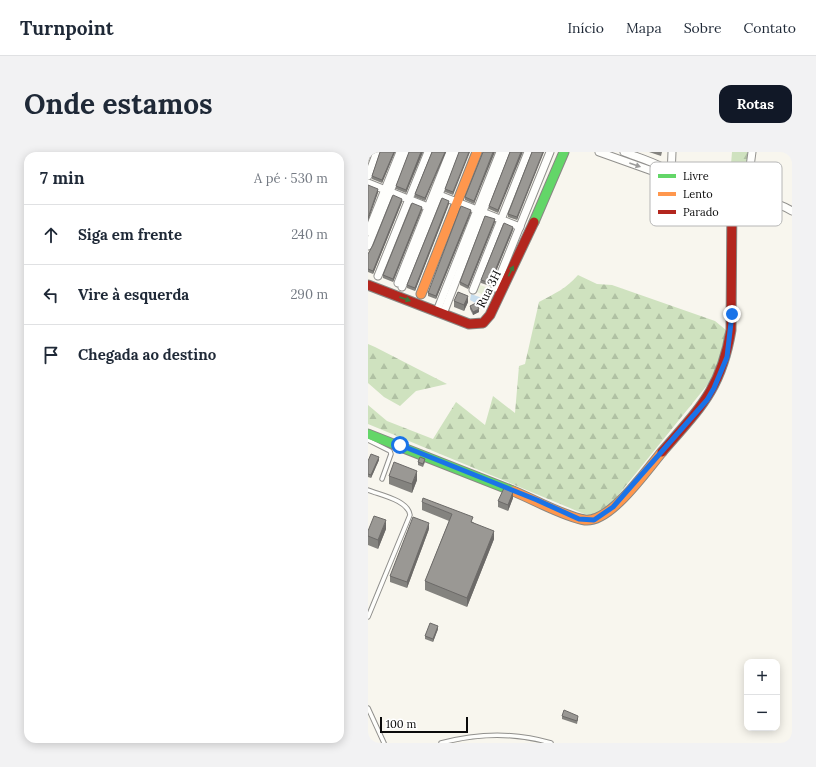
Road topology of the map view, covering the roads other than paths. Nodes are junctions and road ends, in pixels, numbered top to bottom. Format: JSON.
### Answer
{"nodes":[{"id":1,"x":377,"y":152,"type":"edge"},
{"id":2,"x":400,"y":152,"type":"edge"},
{"id":3,"x":406,"y":152,"type":"edge"},
{"id":4,"x":428,"y":152,"type":"edge"},
{"id":5,"x":450,"y":152,"type":"edge"},
{"id":6,"x":456,"y":152,"type":"edge"},
{"id":7,"x":477,"y":152,"type":"edge"},
{"id":8,"x":500,"y":152,"type":"edge"},
{"id":9,"x":506,"y":152,"type":"edge"},
{"id":10,"x":528,"y":152,"type":"edge"},
{"id":11,"x":550,"y":152,"type":"edge"},
{"id":12,"x":564,"y":152,"type":"edge"},
{"id":13,"x":599,"y":152,"type":"edge"},
{"id":14,"x":624,"y":152,"type":"edge"},
{"id":15,"x":752,"y":152,"type":"edge"},
{"id":16,"x":650,"y":162,"type":"edge"},
{"id":17,"x":751,"y":162,"type":"edge"},
{"id":18,"x":650,"y":170,"type":"edge"},
{"id":19,"x":368,"y":176,"type":"edge"},
{"id":20,"x":368,"y":183,"type":"edge"},
{"id":21,"x":388,"y":191,"type":"junction"},
{"id":22,"x":439,"y":195,"type":"junction"},
{"id":23,"x":409,"y":199,"type":"junction"},
{"id":24,"x":458,"y":202,"type":"junction"},
{"id":25,"x":428,"y":207,"type":"junction"},
{"id":26,"x":782,"y":208,"type":"edge"},
{"id":27,"x":479,"y":211,"type":"junction"},
{"id":28,"x":792,"y":211,"type":"edge"},
{"id":29,"x":501,"y":220,"type":"junction"},
{"id":30,"x":732,"y":226,"type":"edge"},
{"id":31,"x":520,"y":227,"type":"junction"},
{"id":32,"x":368,"y":233,"type":"edge"},
{"id":33,"x":368,"y":246,"type":"edge"},
{"id":34,"x":378,"y":276,"type":"dead end"},
{"id":35,"x":368,"y":285,"type":"edge"},
{"id":36,"x":495,"y":288,"type":"dead end"},
{"id":37,"x":473,"y":290,"type":"dead end"},
{"id":38,"x":421,"y":294,"type":"dead end"},
{"id":39,"x":440,"y":312,"type":"junction"},
{"id":40,"x":368,"y":434,"type":"edge"},
{"id":41,"x":368,"y":440,"type":"edge"},
{"id":42,"x":382,"y":480,"type":"dead end"},
{"id":43,"x":368,"y":490,"type":"edge"},
{"id":44,"x":368,"y":617,"type":"edge"},
{"id":45,"x":368,"y":708,"type":"edge"},
{"id":46,"x":384,"y":743,"type":"edge"},
{"id":47,"x":442,"y":743,"type":"edge"},
{"id":48,"x":551,"y":743,"type":"edge"}],
"edges":[{"from":1,"to":19,"type":"street"},
{"from":2,"to":21,"type":"street"},
{"from":3,"to":21,"type":"street"},
{"from":4,"to":23,"type":"street"},
{"from":5,"to":25,"type":"street"},
{"from":6,"to":22,"type":"street"},
{"from":7,"to":24,"type":"street"},
{"from":8,"to":27,"type":"street"},
{"from":9,"to":27,"type":"street"},
{"from":10,"to":29,"type":"street"},
{"from":11,"to":31,"type":"street"},
{"from":39,"to":12,"type":"street","name":"Rua 3H","one_way":true},
{"from":13,"to":18,"type":"street","one_way":true},
{"from":14,"to":16,"type":"street"},
{"from":15,"to":17,"type":"street"},
{"from":20,"to":21,"type":"street"},
{"from":21,"to":23,"type":"street"},
{"from":21,"to":32,"type":"street"},
{"from":21,"to":33,"type":"street"},
{"from":22,"to":24,"type":"street"},
{"from":22,"to":25,"type":"street"},
{"from":23,"to":25,"type":"street"},
{"from":23,"to":34,"type":"street"},
{"from":24,"to":27,"type":"street"},
{"from":24,"to":38,"type":"street"},
{"from":26,"to":28,"type":"street"},
{"from":27,"to":29,"type":"street"},
{"from":27,"to":39,"type":"street"},
{"from":29,"to":31,"type":"street"},
{"from":29,"to":37,"type":"street"},
{"from":30,"to":40,"type":"street"},
{"from":31,"to":36,"type":"street"},
{"from":35,"to":39,"type":"street","name":"Rua 3H","one_way":true},
{"from":41,"to":42,"type":"lane"},
{"from":43,"to":44,"type":"lane"},
{"from":45,"to":46,"type":"lane"},
{"from":47,"to":48,"type":"lane"}]}
